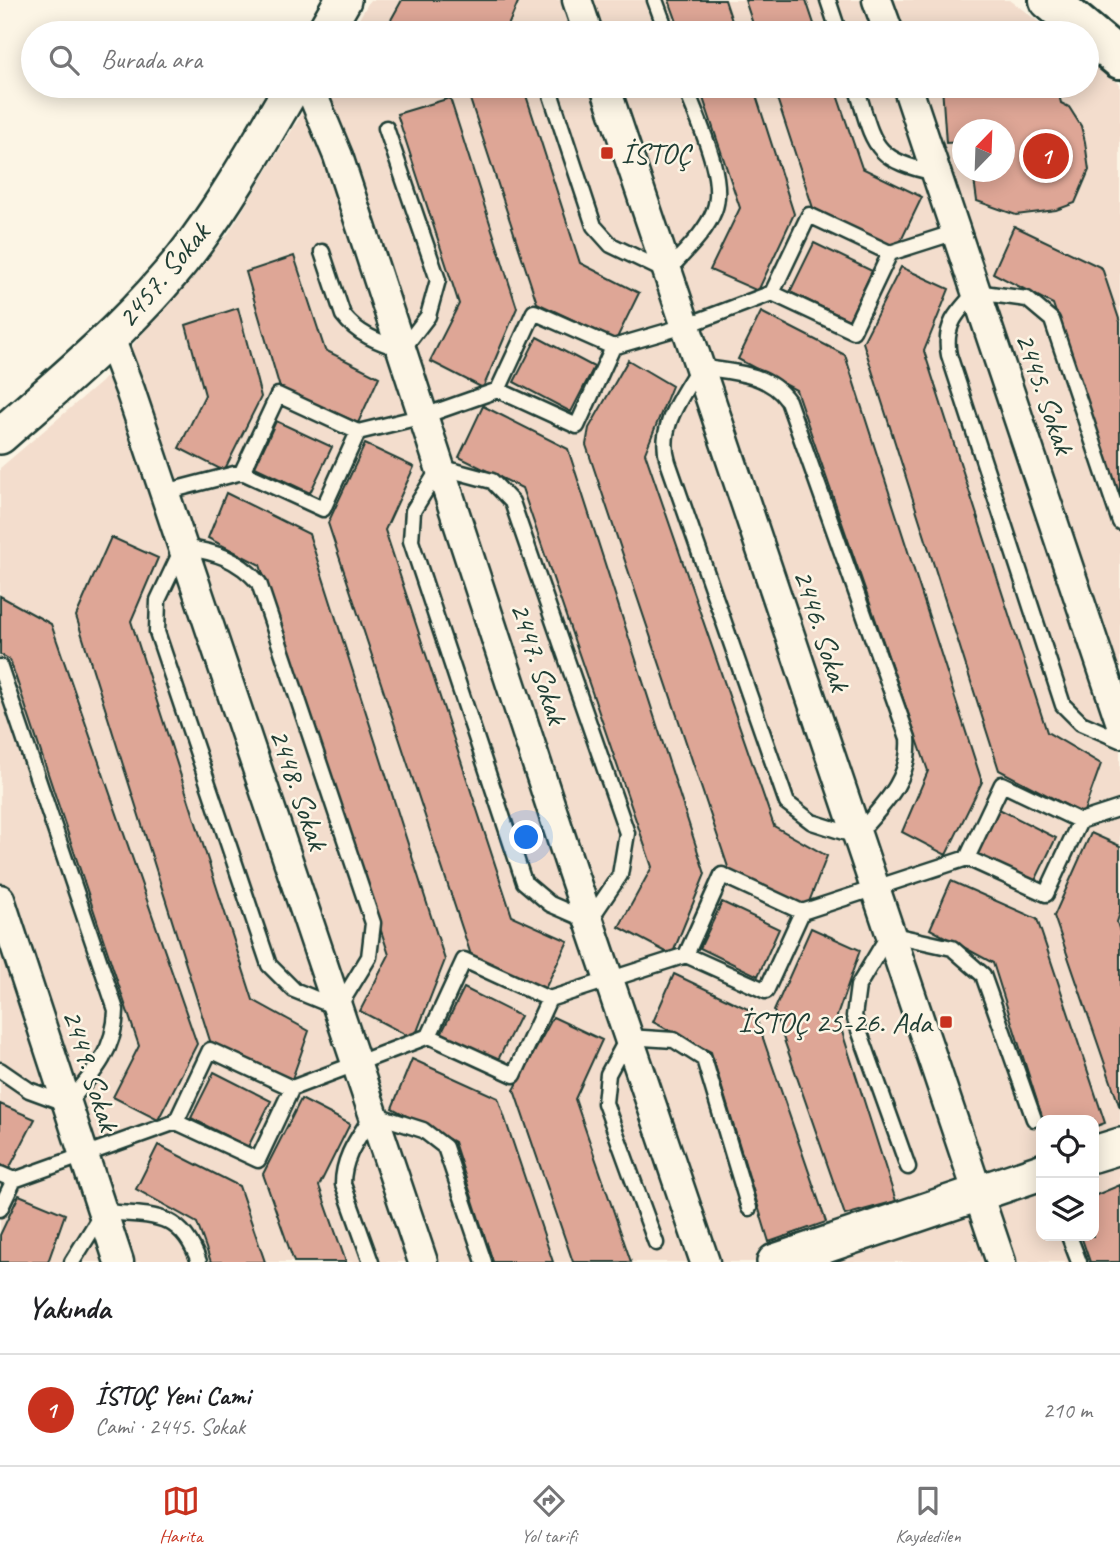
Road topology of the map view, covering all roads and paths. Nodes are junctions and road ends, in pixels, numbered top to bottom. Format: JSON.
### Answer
{"nodes":[{"id":1,"x":343,"y":0,"type":"edge"},
{"id":2,"x":577,"y":0,"type":"edge"},
{"id":3,"x":655,"y":0,"type":"edge"},
{"id":4,"x":828,"y":0,"type":"edge"},
{"id":5,"x":877,"y":0,"type":"edge"},
{"id":6,"x":1049,"y":0,"type":"edge"},
{"id":7,"x":331,"y":21,"type":"edge"},
{"id":8,"x":584,"y":21,"type":"edge"},
{"id":9,"x":663,"y":21,"type":"edge"},
{"id":10,"x":835,"y":21,"type":"edge"},
{"id":11,"x":885,"y":21,"type":"edge"},
{"id":12,"x":1074,"y":21,"type":"edge"},
{"id":13,"x":1099,"y":42,"type":"edge"},
{"id":14,"x":1120,"y":59,"type":"edge"},
{"id":15,"x":286,"y":98,"type":"edge"},
{"id":16,"x":314,"y":98,"type":"edge"},
{"id":17,"x":552,"y":98,"type":"edge"},
{"id":18,"x":609,"y":98,"type":"edge"},
{"id":19,"x":689,"y":98,"type":"edge"},
{"id":20,"x":860,"y":98,"type":"edge"},
{"id":21,"x":911,"y":98,"type":"edge"},
{"id":22,"x":386,"y":128,"type":"dead end"},
{"id":23,"x":936,"y":173,"type":"junction"},
{"id":24,"x":956,"y":232,"type":"junction"},
{"id":25,"x":323,"y":252,"type":"dead end"},
{"id":26,"x":890,"y":253,"type":"junction"},
{"id":27,"x":667,"y":272,"type":"junction"},
{"id":28,"x":976,"y":292,"type":"junction"},
{"id":29,"x":772,"y":293,"type":"junction"},
{"id":30,"x":685,"y":326,"type":"junction"},
{"id":31,"x":110,"y":338,"type":"junction"},
{"id":32,"x":613,"y":348,"type":"junction"},
{"id":33,"x":402,"y":350,"type":"junction"},
{"id":34,"x":699,"y":367,"type":"junction"},
{"id":35,"x":498,"y":390,"type":"junction"},
{"id":36,"x":424,"y":416,"type":"junction"},
{"id":37,"x":358,"y":432,"type":"junction"},
{"id":38,"x":0,"y":436,"type":"edge"},
{"id":39,"x":440,"y":467,"type":"junction"},
{"id":40,"x":242,"y":472,"type":"junction"},
{"id":41,"x":164,"y":492,"type":"junction"},
{"id":42,"x":1120,"y":522,"type":"edge"},
{"id":43,"x":183,"y":547,"type":"junction"},
{"id":44,"x":0,"y":667,"type":"edge"},
{"id":45,"x":1120,"y":722,"type":"edge"},
{"id":46,"x":1120,"y":740,"type":"edge"},
{"id":47,"x":1120,"y":808,"type":"edge"},
{"id":48,"x":1080,"y":821,"type":"junction"},
{"id":49,"x":856,"y":836,"type":"junction"},
{"id":50,"x":967,"y":858,"type":"junction"},
{"id":51,"x":873,"y":889,"type":"junction"},
{"id":52,"x":0,"y":899,"type":"edge"},
{"id":53,"x":802,"y":912,"type":"junction"},
{"id":54,"x":589,"y":920,"type":"junction"},
{"id":55,"x":889,"y":934,"type":"junction"},
{"id":56,"x":686,"y":955,"type":"junction"},
{"id":57,"x":609,"y":980,"type":"junction"},
{"id":58,"x":548,"y":999,"type":"junction"},
{"id":59,"x":338,"y":1008,"type":"junction"},
{"id":60,"x":429,"y":1036,"type":"junction"},
{"id":61,"x":628,"y":1037,"type":"junction"},
{"id":62,"x":357,"y":1066,"type":"junction"},
{"id":63,"x":0,"y":1070,"type":"edge"},
{"id":64,"x":292,"y":1088,"type":"junction"},
{"id":65,"x":67,"y":1104,"type":"junction"},
{"id":66,"x":373,"y":1114,"type":"junction"},
{"id":67,"x":1034,"y":1119,"type":"dead end"},
{"id":68,"x":176,"y":1122,"type":"junction"},
{"id":69,"x":1120,"y":1146,"type":"edge"},
{"id":70,"x":1099,"y":1152,"type":"edge"},
{"id":71,"x":85,"y":1157,"type":"junction"},
{"id":72,"x":908,"y":1167,"type":"dead end"},
{"id":73,"x":1036,"y":1174,"type":"edge"},
{"id":74,"x":7,"y":1177,"type":"edge"},
{"id":75,"x":978,"y":1193,"type":"junction"},
{"id":76,"x":749,"y":1208,"type":"dead end"},
{"id":77,"x":0,"y":1209,"type":"edge"},
{"id":78,"x":103,"y":1212,"type":"junction"},
{"id":79,"x":1071,"y":1241,"type":"edge"},
{"id":80,"x":656,"y":1243,"type":"dead end"},
{"id":81,"x":72,"y":1262,"type":"edge"},
{"id":82,"x":119,"y":1262,"type":"edge"},
{"id":83,"x":199,"y":1262,"type":"edge"},
{"id":84,"x":371,"y":1262,"type":"edge"},
{"id":85,"x":423,"y":1262,"type":"edge"},
{"id":86,"x":484,"y":1262,"type":"edge"},
{"id":87,"x":705,"y":1262,"type":"edge"},
{"id":88,"x":775,"y":1262,"type":"edge"},
{"id":89,"x":1001,"y":1262,"type":"edge"},
{"id":90,"x":1079,"y":1262,"type":"edge"}],
"edges":[{"from":1,"to":7,"type":"street"},
{"from":2,"to":8,"type":"street"},
{"from":3,"to":9,"type":"lane"},
{"from":4,"to":10,"type":"lane"},
{"from":5,"to":11,"type":"street"},
{"from":6,"to":12,"type":"main road"},
{"from":13,"to":14,"type":"main road"},
{"from":15,"to":31,"type":"street","name":"2457. Sokak"},
{"from":16,"to":33,"type":"street","name":"2447. Sokak"},
{"from":17,"to":27,"type":"lane"},
{"from":18,"to":27,"type":"street","name":"2446. Sokak"},
{"from":19,"to":27,"type":"lane"},
{"from":20,"to":23,"type":"lane"},
{"from":21,"to":23,"type":"street","name":"2445. Sokak"},
{"from":22,"to":33,"type":"lane"},
{"from":23,"to":24,"type":"street","name":"2445. Sokak"},
{"from":24,"to":26,"type":"lane"},
{"from":24,"to":28,"type":"street","name":"2445. Sokak"},
{"from":25,"to":33,"type":"lane"},
{"from":26,"to":29,"type":"lane"},
{"from":26,"to":29,"type":"lane"},
{"from":27,"to":30,"type":"street","name":"2446. Sokak"},
{"from":28,"to":42,"type":"lane"},
{"from":28,"to":45,"type":"street","name":"2445. Sokak"},
{"from":28,"to":46,"type":"lane"},
{"from":29,"to":30,"type":"lane"},
{"from":30,"to":32,"type":"lane"},
{"from":30,"to":34,"type":"street","name":"2446. Sokak"},
{"from":31,"to":38,"type":"street","name":"2457. Sokak"},
{"from":31,"to":41,"type":"street","name":"2448. Sokak"},
{"from":32,"to":35,"type":"lane"},
{"from":32,"to":35,"type":"lane"},
{"from":33,"to":36,"type":"street","name":"2447. Sokak"},
{"from":34,"to":49,"type":"street","name":"2446. Sokak"},
{"from":34,"to":49,"type":"lane"},
{"from":34,"to":49,"type":"lane"},
{"from":35,"to":36,"type":"lane"},
{"from":36,"to":37,"type":"lane"},
{"from":36,"to":39,"type":"street","name":"2447. Sokak"},
{"from":37,"to":40,"type":"lane"},
{"from":37,"to":40,"type":"lane"},
{"from":39,"to":54,"type":"street","name":"2447. Sokak"},
{"from":39,"to":54,"type":"lane"},
{"from":39,"to":54,"type":"lane"},
{"from":40,"to":41,"type":"lane"},
{"from":41,"to":43,"type":"street","name":"2448. Sokak"},
{"from":43,"to":59,"type":"street","name":"2448. Sokak"},
{"from":43,"to":59,"type":"lane"},
{"from":43,"to":59,"type":"lane"},
{"from":44,"to":65,"type":"lane"},
{"from":47,"to":48,"type":"lane"},
{"from":48,"to":50,"type":"lane"},
{"from":48,"to":50,"type":"lane"},
{"from":49,"to":51,"type":"street","name":"2446. Sokak"},
{"from":50,"to":51,"type":"lane"},
{"from":51,"to":53,"type":"lane"},
{"from":51,"to":55,"type":"street","name":"2446. Sokak"},
{"from":52,"to":65,"type":"street","name":"2449. Sokak"},
{"from":53,"to":56,"type":"lane"},
{"from":53,"to":56,"type":"lane"},
{"from":54,"to":57,"type":"street","name":"2447. Sokak"},
{"from":55,"to":67,"type":"lane"},
{"from":55,"to":72,"type":"lane"},
{"from":55,"to":75,"type":"street","name":"2446. Sokak"},
{"from":56,"to":57,"type":"lane"},
{"from":57,"to":58,"type":"lane"},
{"from":57,"to":61,"type":"street","name":"2447. Sokak"},
{"from":58,"to":60,"type":"lane"},
{"from":58,"to":60,"type":"lane"},
{"from":59,"to":62,"type":"street","name":"2448. Sokak"},
{"from":60,"to":62,"type":"lane"},
{"from":61,"to":76,"type":"lane"},
{"from":61,"to":80,"type":"lane"},
{"from":61,"to":87,"type":"street","name":"2447. Sokak"},
{"from":62,"to":64,"type":"lane"},
{"from":62,"to":66,"type":"street","name":"2448. Sokak"},
{"from":63,"to":65,"type":"lane"},
{"from":64,"to":68,"type":"lane"},
{"from":64,"to":68,"type":"lane"},
{"from":65,"to":71,"type":"street","name":"2449. Sokak"},
{"from":66,"to":84,"type":"lane"},
{"from":66,"to":85,"type":"street","name":"2448. Sokak"},
{"from":66,"to":86,"type":"lane"},
{"from":68,"to":71,"type":"lane"},
{"from":69,"to":70,"type":"street"},
{"from":71,"to":74,"type":"lane"},
{"from":71,"to":78,"type":"street","name":"2449. Sokak"},
{"from":73,"to":75,"type":"street"},
{"from":74,"to":77,"type":"lane"},
{"from":75,"to":88,"type":"street"},
{"from":75,"to":89,"type":"street","name":"2446. Sokak"},
{"from":78,"to":81,"type":"lane"},
{"from":78,"to":82,"type":"street","name":"2449. Sokak"},
{"from":78,"to":83,"type":"lane"},
{"from":79,"to":90,"type":"lane"}]}
